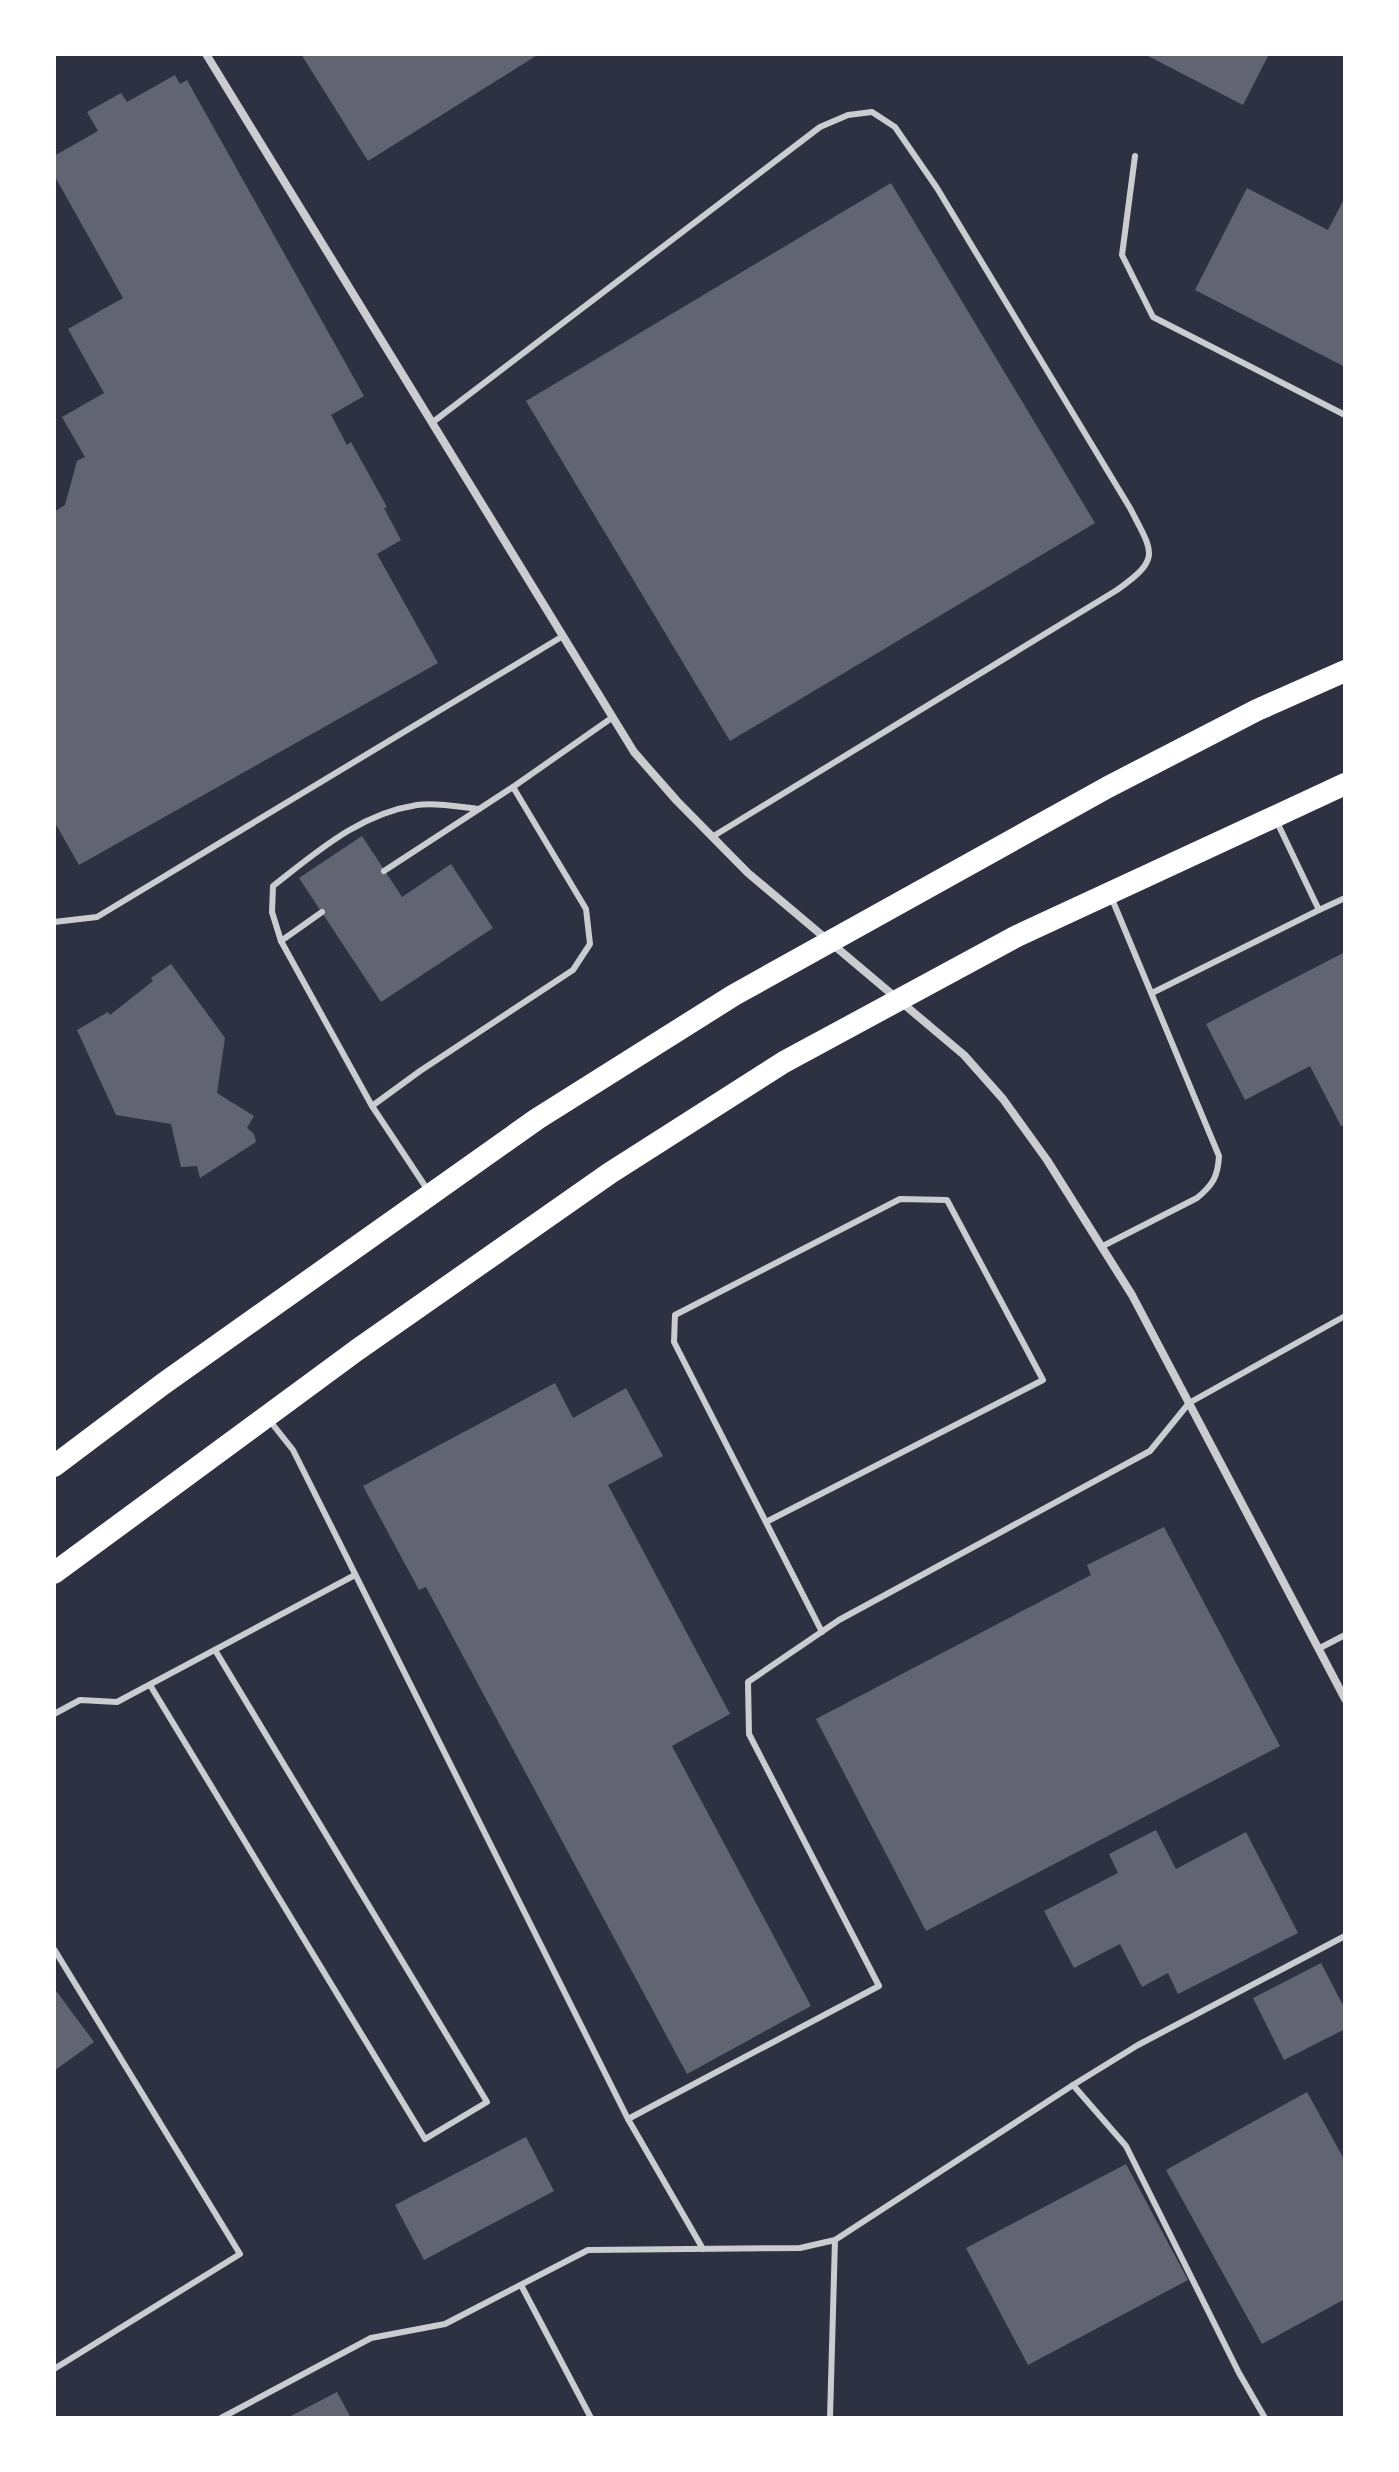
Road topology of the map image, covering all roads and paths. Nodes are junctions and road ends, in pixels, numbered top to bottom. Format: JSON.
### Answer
{"nodes":[{"id":1,"x":206,"y":54,"type":"edge"},
{"id":2,"x":1135,"y":156,"type":"dead end"},
{"id":3,"x":1345,"y":415,"type":"edge"},
{"id":4,"x":433,"y":422,"type":"junction"},
{"id":5,"x":563,"y":636,"type":"junction"},
{"id":6,"x":1345,"y":671,"type":"edge"},
{"id":7,"x":613,"y":717,"type":"junction"},
{"id":8,"x":513,"y":787,"type":"junction"},
{"id":9,"x":1344,"y":787,"type":"edge"},
{"id":10,"x":479,"y":809,"type":"junction"},
{"id":11,"x":1275,"y":817,"type":"junction"},
{"id":12,"x":712,"y":837,"type":"junction"},
{"id":13,"x":384,"y":871,"type":"dead end"},
{"id":14,"x":1110,"y":893,"type":"junction"},
{"id":15,"x":1345,"y":898,"type":"edge"},
{"id":16,"x":1319,"y":910,"type":"junction"},
{"id":17,"x":322,"y":912,"type":"dead end"},
{"id":18,"x":54,"y":922,"type":"edge"},
{"id":19,"x":281,"y":941,"type":"junction"},
{"id":20,"x":830,"y":941,"type":"junction"},
{"id":21,"x":1152,"y":993,"type":"junction"},
{"id":22,"x":900,"y":1001,"type":"junction"},
{"id":23,"x":372,"y":1106,"type":"junction"},
{"id":24,"x":431,"y":1195,"type":"junction"},
{"id":25,"x":1101,"y":1247,"type":"junction"},
{"id":26,"x":1345,"y":1316,"type":"edge"},
{"id":27,"x":1189,"y":1403,"type":"junction"},
{"id":28,"x":266,"y":1417,"type":"junction"},
{"id":29,"x":54,"y":1466,"type":"edge"},
{"id":30,"x":766,"y":1522,"type":"junction"},
{"id":31,"x":54,"y":1573,"type":"edge"},
{"id":32,"x":355,"y":1575,"type":"junction"},
{"id":33,"x":822,"y":1632,"type":"junction"},
{"id":34,"x":1345,"y":1635,"type":"edge"},
{"id":35,"x":1318,"y":1649,"type":"junction"},
{"id":36,"x":215,"y":1650,"type":"junction"},
{"id":37,"x":150,"y":1685,"type":"junction"},
{"id":38,"x":1345,"y":1699,"type":"edge"},
{"id":39,"x":54,"y":1714,"type":"edge"},
{"id":40,"x":1345,"y":1936,"type":"edge"},
{"id":41,"x":54,"y":1949,"type":"edge"},
{"id":42,"x":1073,"y":2085,"type":"junction"},
{"id":43,"x":628,"y":2119,"type":"junction"},
{"id":44,"x":835,"y":2240,"type":"junction"},
{"id":45,"x":703,"y":2249,"type":"junction"},
{"id":46,"x":521,"y":2285,"type":"junction"},
{"id":47,"x":54,"y":2369,"type":"edge"},
{"id":48,"x":221,"y":2418,"type":"edge"},
{"id":49,"x":591,"y":2418,"type":"edge"},
{"id":50,"x":830,"y":2418,"type":"edge"},
{"id":51,"x":1265,"y":2418,"type":"edge"}],
"edges":[{"from":1,"to":4,"type":"street"},
{"from":2,"to":3,"type":"lane"},
{"from":4,"to":5,"type":"street"},
{"from":4,"to":12,"type":"lane"},
{"from":5,"to":7,"type":"street"},
{"from":5,"to":18,"type":"lane"},
{"from":6,"to":20,"type":"highway"},
{"from":7,"to":8,"type":"lane"},
{"from":7,"to":12,"type":"street"},
{"from":8,"to":10,"type":"lane"},
{"from":8,"to":23,"type":"lane"},
{"from":9,"to":11,"type":"highway"},
{"from":10,"to":13,"type":"lane"},
{"from":10,"to":19,"type":"lane"},
{"from":11,"to":14,"type":"highway"},
{"from":11,"to":16,"type":"lane"},
{"from":12,"to":20,"type":"street"},
{"from":14,"to":21,"type":"lane"},
{"from":14,"to":22,"type":"highway"},
{"from":15,"to":16,"type":"lane"},
{"from":16,"to":21,"type":"lane"},
{"from":17,"to":19,"type":"lane"},
{"from":19,"to":23,"type":"lane"},
{"from":20,"to":22,"type":"street"},
{"from":20,"to":24,"type":"highway"},
{"from":21,"to":25,"type":"lane"},
{"from":22,"to":25,"type":"street"},
{"from":22,"to":28,"type":"highway"},
{"from":23,"to":24,"type":"lane"},
{"from":24,"to":29,"type":"highway"},
{"from":25,"to":27,"type":"street"},
{"from":26,"to":27,"type":"lane"},
{"from":27,"to":33,"type":"lane"},
{"from":27,"to":35,"type":"street"},
{"from":28,"to":31,"type":"highway"},
{"from":28,"to":32,"type":"lane"},
{"from":30,"to":30,"type":"lane"},
{"from":30,"to":33,"type":"lane"},
{"from":32,"to":36,"type":"lane"},
{"from":32,"to":43,"type":"lane"},
{"from":33,"to":43,"type":"lane"},
{"from":34,"to":35,"type":"lane"},
{"from":35,"to":38,"type":"street"},
{"from":36,"to":37,"type":"lane"},
{"from":36,"to":37,"type":"lane"},
{"from":37,"to":39,"type":"lane"},
{"from":40,"to":42,"type":"lane"},
{"from":41,"to":47,"type":"lane"},
{"from":42,"to":44,"type":"lane"},
{"from":42,"to":51,"type":"lane"},
{"from":43,"to":45,"type":"lane"},
{"from":44,"to":45,"type":"lane"},
{"from":44,"to":50,"type":"lane"},
{"from":45,"to":46,"type":"lane"},
{"from":46,"to":48,"type":"lane"},
{"from":46,"to":49,"type":"lane"}]}
